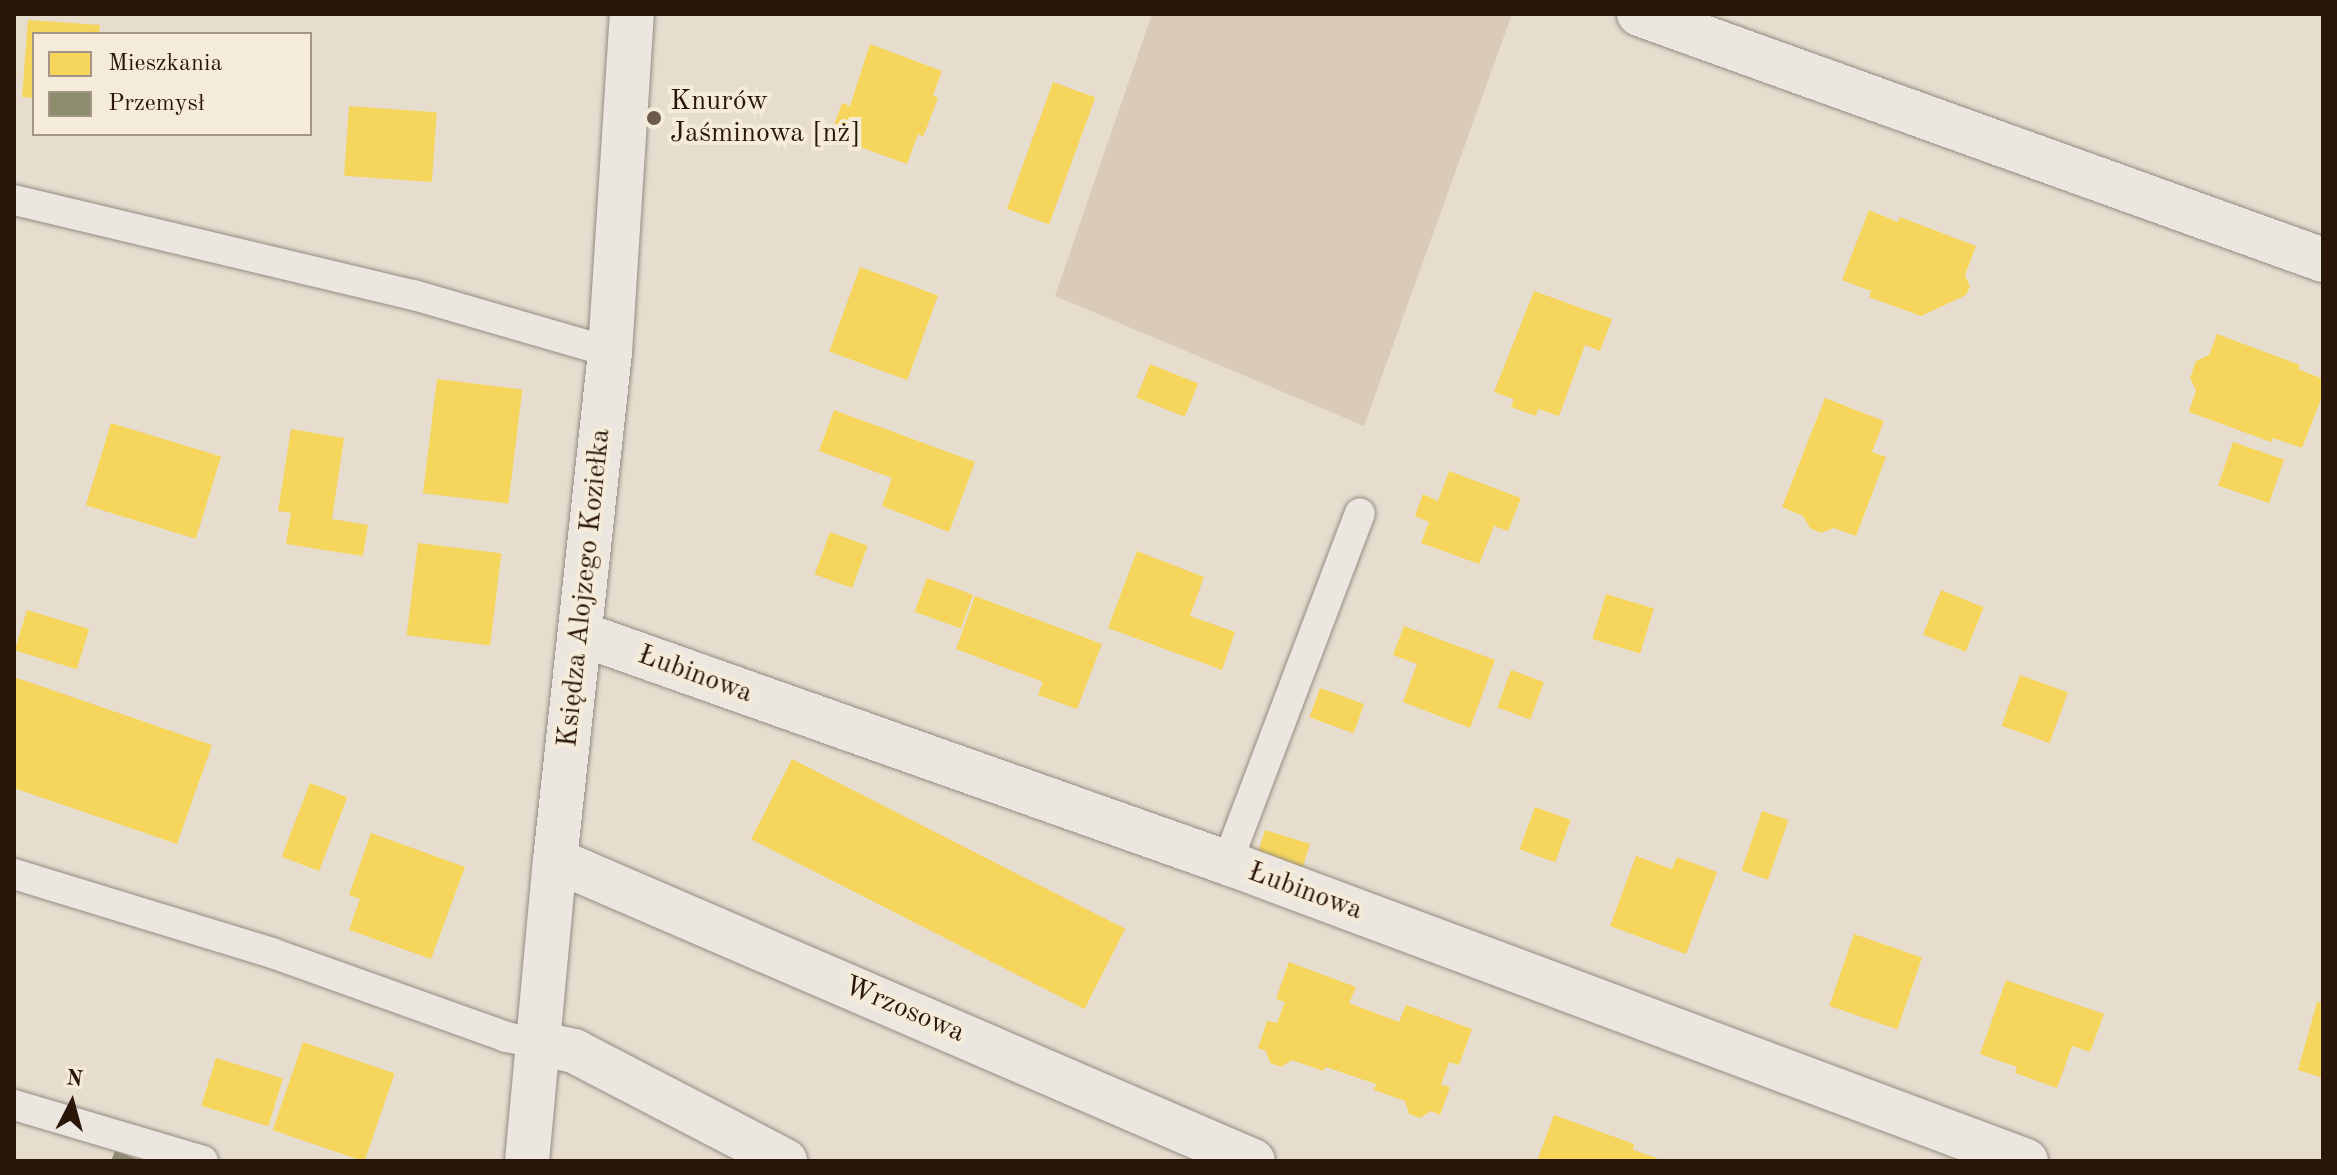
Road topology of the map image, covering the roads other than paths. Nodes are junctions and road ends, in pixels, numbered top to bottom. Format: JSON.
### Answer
{"nodes":[{"id":1,"x":632,"y":14,"type":"edge"},
{"id":2,"x":1639,"y":14,"type":"edge"},
{"id":3,"x":14,"y":200,"type":"edge"},
{"id":4,"x":2323,"y":260,"type":"edge"},
{"id":5,"x":610,"y":352,"type":"junction"},
{"id":6,"x":1360,"y":513,"type":"dead end"},
{"id":7,"x":581,"y":634,"type":"junction"},
{"id":8,"x":555,"y":860,"type":"junction"},
{"id":9,"x":1227,"y":863,"type":"junction"},
{"id":10,"x":14,"y":874,"type":"edge"},
{"id":11,"x":537,"y":1043,"type":"junction"},
{"id":12,"x":14,"y":1105,"type":"edge"},
{"id":13,"x":203,"y":1161,"type":"edge"},
{"id":14,"x":527,"y":1161,"type":"edge"},
{"id":15,"x":785,"y":1161,"type":"edge"},
{"id":16,"x":1253,"y":1161,"type":"edge"},
{"id":17,"x":2026,"y":1161,"type":"edge"}],
"edges":[{"from":1,"to":5,"type":"street","name":"Księdza Alojzego Koziełka"},
{"from":2,"to":4,"type":"street"},
{"from":3,"to":5,"type":"lane"},
{"from":5,"to":7,"type":"street","name":"Księdza Alojzego Koziełka"},
{"from":6,"to":9,"type":"lane"},
{"from":7,"to":8,"type":"street","name":"Księdza Alojzego Koziełka"},
{"from":7,"to":9,"type":"street","name":"Łubinowa"},
{"from":8,"to":11,"type":"street","name":"Księdza Alojzego Koziełka"},
{"from":8,"to":16,"type":"street","name":"Wrzosowa"},
{"from":9,"to":17,"type":"street","name":"Łubinowa"},
{"from":10,"to":11,"type":"lane"},
{"from":11,"to":14,"type":"street","name":"Księdza Alojzego Koziełka"},
{"from":11,"to":15,"type":"street"},
{"from":12,"to":13,"type":"lane"}]}
